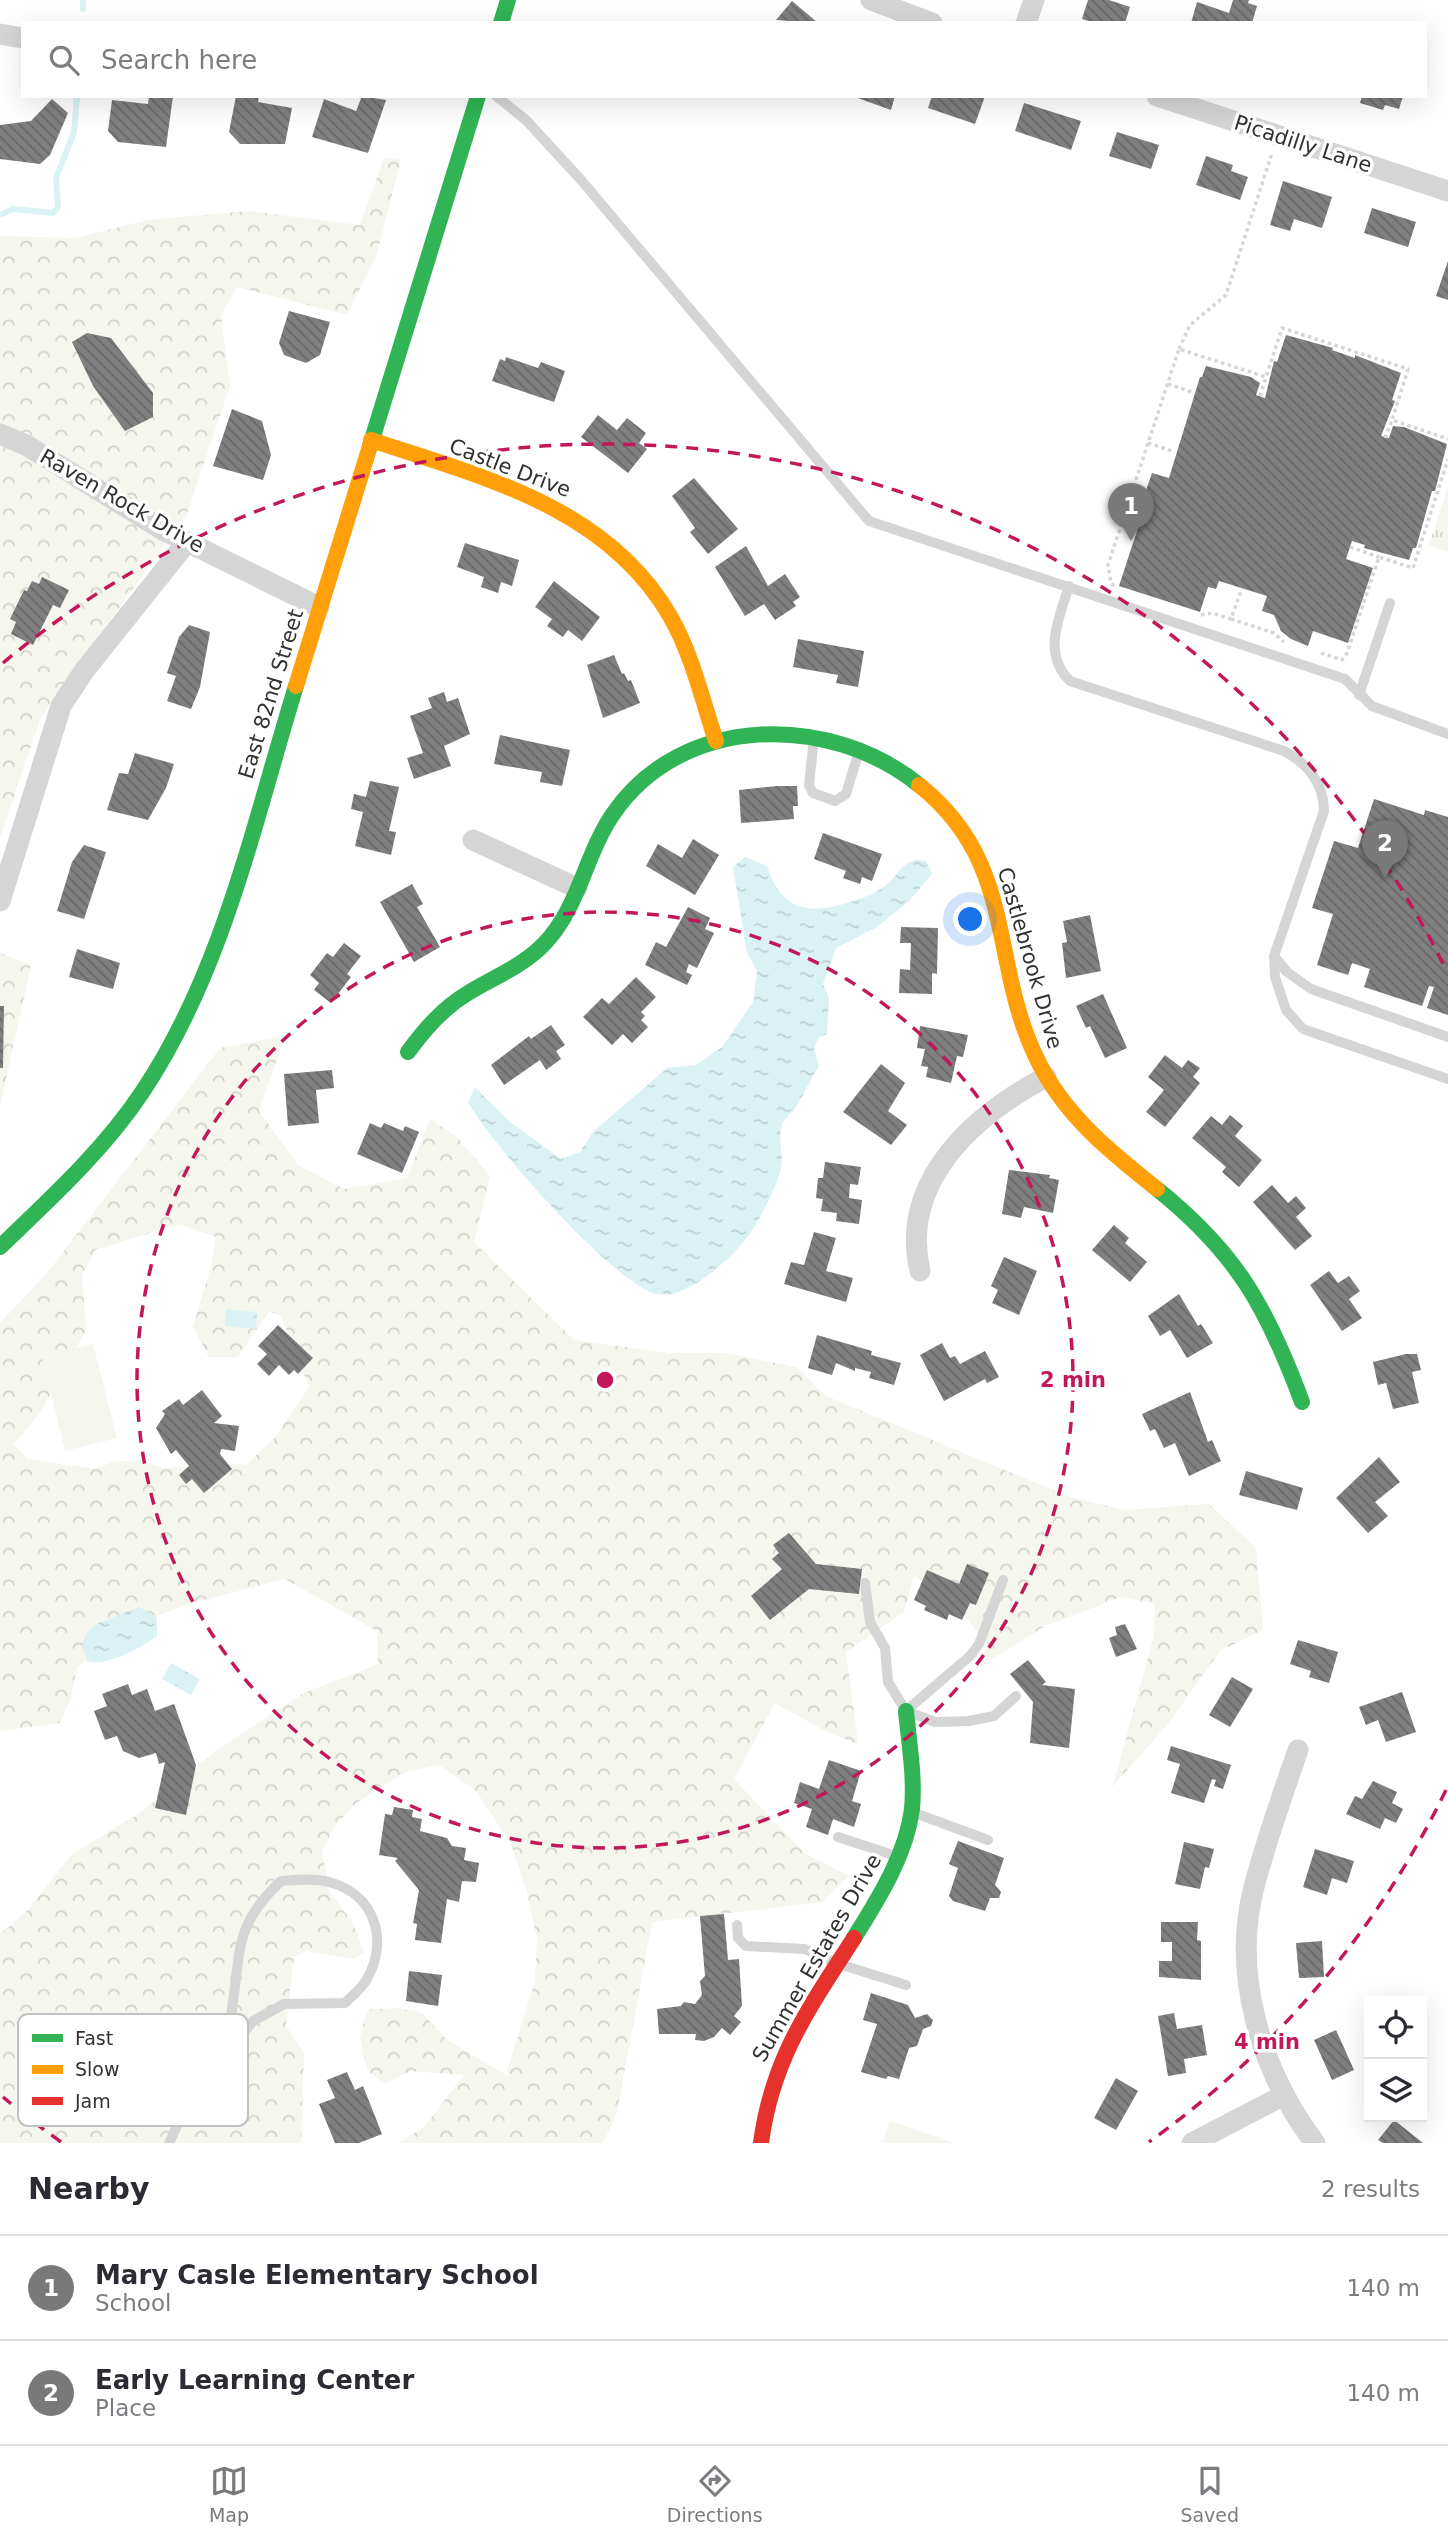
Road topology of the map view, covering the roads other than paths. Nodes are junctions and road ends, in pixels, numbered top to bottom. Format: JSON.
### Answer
{"nodes":[{"id":1,"x":508,"y":0,"type":"edge"},
{"id":2,"x":871,"y":0,"type":"edge"},
{"id":3,"x":1034,"y":0,"type":"edge"},
{"id":4,"x":502,"y":21,"type":"edge"},
{"id":5,"x":927,"y":21,"type":"edge"},
{"id":6,"x":1027,"y":21,"type":"edge"},
{"id":7,"x":0,"y":34,"type":"edge"},
{"id":8,"x":21,"y":38,"type":"edge"},
{"id":9,"x":477,"y":98,"type":"edge"},
{"id":10,"x":498,"y":98,"type":"edge"},
{"id":11,"x":1163,"y":98,"type":"edge"},
{"id":12,"x":1448,"y":191,"type":"edge"},
{"id":13,"x":0,"y":434,"type":"edge"},
{"id":14,"x":371,"y":440,"type":"junction"},
{"id":15,"x":187,"y":542,"type":"junction"},
{"id":16,"x":1069,"y":586,"type":"junction"},
{"id":17,"x":1390,"y":603,"type":"dead end"},
{"id":18,"x":320,"y":607,"type":"junction"},
{"id":19,"x":1359,"y":695,"type":"junction"},
{"id":20,"x":1448,"y":734,"type":"edge"},
{"id":21,"x":815,"y":736,"type":"junction"},
{"id":22,"x":716,"y":741,"type":"junction"},
{"id":23,"x":860,"y":749,"type":"junction"},
{"id":24,"x":473,"y":840,"type":"dead end"},
{"id":25,"x":577,"y":888,"type":"junction"},
{"id":26,"x":0,"y":901,"type":"edge"},
{"id":27,"x":1274,"y":956,"type":"junction"},
{"id":28,"x":1448,"y":1037,"type":"edge"},
{"id":29,"x":408,"y":1052,"type":"dead end"},
{"id":30,"x":1045,"y":1077,"type":"junction"},
{"id":31,"x":1448,"y":1079,"type":"edge"},
{"id":32,"x":0,"y":1247,"type":"edge"},
{"id":33,"x":920,"y":1271,"type":"dead end"},
{"id":34,"x":1302,"y":1402,"type":"dead end"},
{"id":35,"x":1003,"y":1580,"type":"dead end"},
{"id":36,"x":865,"y":1583,"type":"dead end"},
{"id":37,"x":1016,"y":1696,"type":"dead end"},
{"id":38,"x":906,"y":1711,"type":"junction"},
{"id":39,"x":1298,"y":1750,"type":"dead end"},
{"id":40,"x":911,"y":1811,"type":"junction"},
{"id":41,"x":838,"y":1837,"type":"dead end"},
{"id":42,"x":988,"y":1840,"type":"dead end"},
{"id":43,"x":899,"y":1857,"type":"junction"},
{"id":44,"x":737,"y":1925,"type":"dead end"},
{"id":45,"x":839,"y":1964,"type":"junction"},
{"id":46,"x":906,"y":1985,"type":"dead end"},
{"id":47,"x":232,"y":2014,"type":"edge"},
{"id":48,"x":248,"y":2027,"type":"edge"},
{"id":49,"x":1284,"y":2095,"type":"junction"},
{"id":50,"x":177,"y":2126,"type":"edge"},
{"id":51,"x":169,"y":2143,"type":"edge"},
{"id":52,"x":761,"y":2143,"type":"edge"},
{"id":53,"x":1192,"y":2143,"type":"edge"},
{"id":54,"x":1315,"y":2143,"type":"edge"}],
"edges":[{"from":1,"to":4,"type":"street"},
{"from":2,"to":5,"type":"street"},
{"from":3,"to":6,"type":"street"},
{"from":7,"to":8,"type":"street"},
{"from":9,"to":14,"type":"street","name":"East 82nd Street"},
{"from":10,"to":16,"type":"lane"},
{"from":11,"to":12,"type":"street","name":"Picadilly Lane"},
{"from":13,"to":15,"type":"street","name":"Raven Rock Drive"},
{"from":14,"to":18,"type":"street","name":"East 82nd Street"},
{"from":14,"to":22,"type":"street","name":"Castle Drive"},
{"from":15,"to":18,"type":"street","name":"Raven Rock Drive"},
{"from":15,"to":26,"type":"street"},
{"from":16,"to":19,"type":"lane"},
{"from":16,"to":27,"type":"lane"},
{"from":17,"to":19,"type":"lane"},
{"from":18,"to":32,"type":"street","name":"East 82nd Street"},
{"from":19,"to":20,"type":"lane"},
{"from":21,"to":22,"type":"street","name":"Castlebrook Drive"},
{"from":21,"to":23,"type":"street","name":"Castlebrook Drive"},
{"from":21,"to":23,"type":"lane"},
{"from":22,"to":25,"type":"street","name":"Castlebrook Drive"},
{"from":23,"to":30,"type":"street","name":"Castlebrook Drive"},
{"from":24,"to":25,"type":"street"},
{"from":25,"to":29,"type":"street","name":"Castlebrook Drive"},
{"from":27,"to":28,"type":"lane"},
{"from":27,"to":31,"type":"lane"},
{"from":30,"to":33,"type":"street"},
{"from":30,"to":34,"type":"street","name":"Castlebrook Drive"},
{"from":35,"to":38,"type":"lane"},
{"from":36,"to":38,"type":"lane"},
{"from":37,"to":38,"type":"lane"},
{"from":38,"to":40,"type":"street","name":"Summer Estates Drive"},
{"from":39,"to":49,"type":"street"},
{"from":40,"to":42,"type":"lane"},
{"from":40,"to":43,"type":"street","name":"Summer Estates Drive"},
{"from":41,"to":43,"type":"lane"},
{"from":43,"to":45,"type":"street","name":"Summer Estates Drive"},
{"from":44,"to":45,"type":"lane"},
{"from":45,"to":46,"type":"lane"},
{"from":45,"to":52,"type":"street","name":"Summer Estates Drive"},
{"from":47,"to":48,"type":"lane"},
{"from":49,"to":53,"type":"street"},
{"from":49,"to":54,"type":"street"},
{"from":50,"to":51,"type":"lane"}]}
